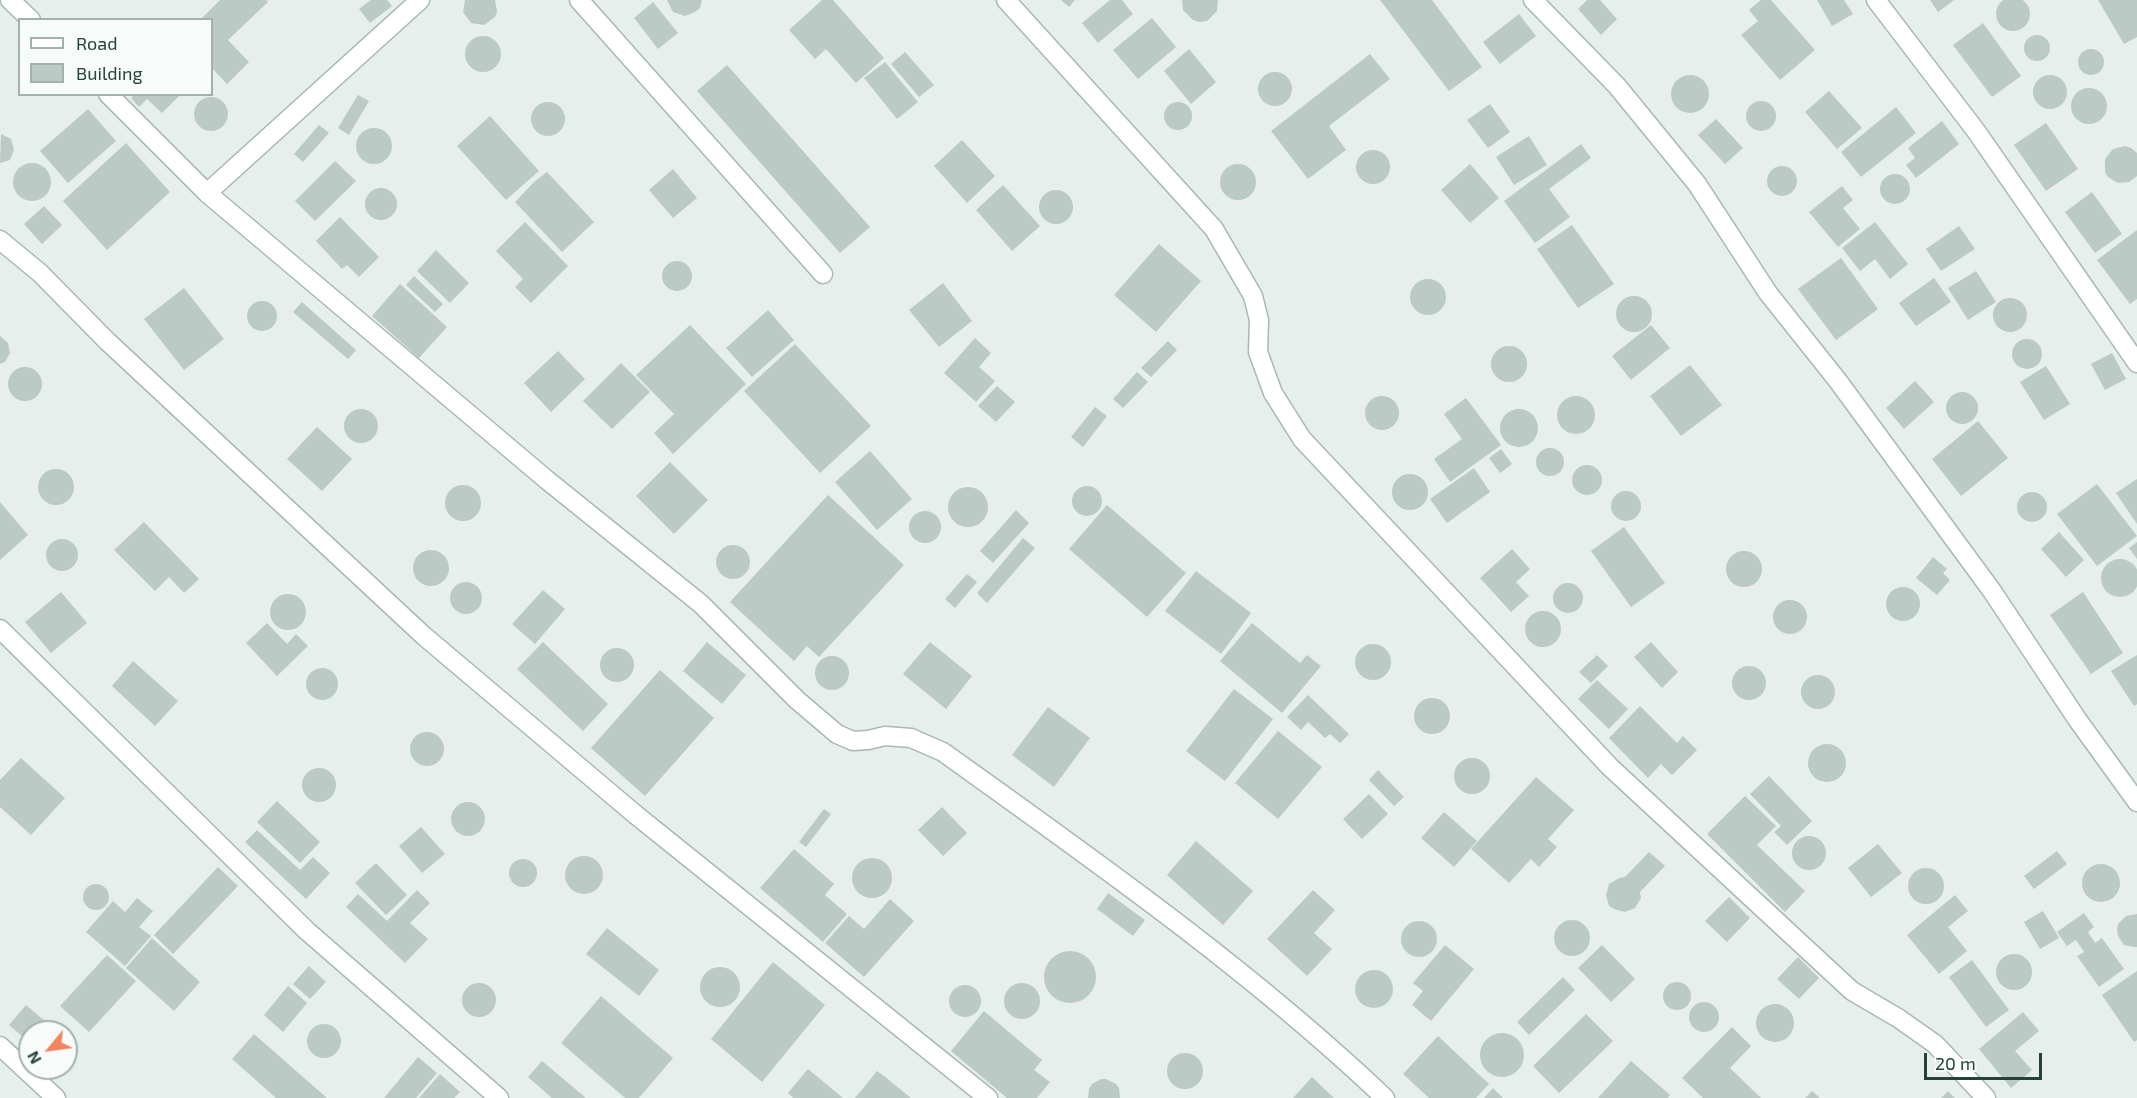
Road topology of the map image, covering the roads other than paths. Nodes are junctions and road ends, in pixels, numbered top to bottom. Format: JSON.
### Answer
{"nodes":[{"id":1,"x":10,"y":0,"type":"edge"},
{"id":2,"x":420,"y":0,"type":"edge"},
{"id":3,"x":579,"y":0,"type":"edge"},
{"id":4,"x":1006,"y":0,"type":"edge"},
{"id":5,"x":1533,"y":0,"type":"edge"},
{"id":6,"x":1876,"y":0,"type":"edge"},
{"id":7,"x":29,"y":18,"type":"edge"},
{"id":8,"x":110,"y":96,"type":"edge"},
{"id":9,"x":207,"y":193,"type":"junction"},
{"id":10,"x":0,"y":240,"type":"edge"},
{"id":11,"x":823,"y":274,"type":"dead end"},
{"id":12,"x":2137,"y":363,"type":"edge"},
{"id":13,"x":0,"y":629,"type":"edge"},
{"id":14,"x":2137,"y":802,"type":"edge"},
{"id":15,"x":0,"y":1046,"type":"edge"},
{"id":16,"x":56,"y":1098,"type":"edge"},
{"id":17,"x":499,"y":1098,"type":"edge"},
{"id":18,"x":988,"y":1098,"type":"edge"},
{"id":19,"x":1385,"y":1098,"type":"edge"},
{"id":20,"x":1986,"y":1098,"type":"edge"}],
"edges":[{"from":1,"to":7,"type":"street"},
{"from":2,"to":9,"type":"street"},
{"from":3,"to":11,"type":"street"},
{"from":4,"to":20,"type":"street"},
{"from":5,"to":14,"type":"street"},
{"from":6,"to":12,"type":"street"},
{"from":8,"to":9,"type":"street"},
{"from":9,"to":19,"type":"street"},
{"from":10,"to":18,"type":"street"},
{"from":13,"to":17,"type":"street"},
{"from":15,"to":16,"type":"street"}]}
